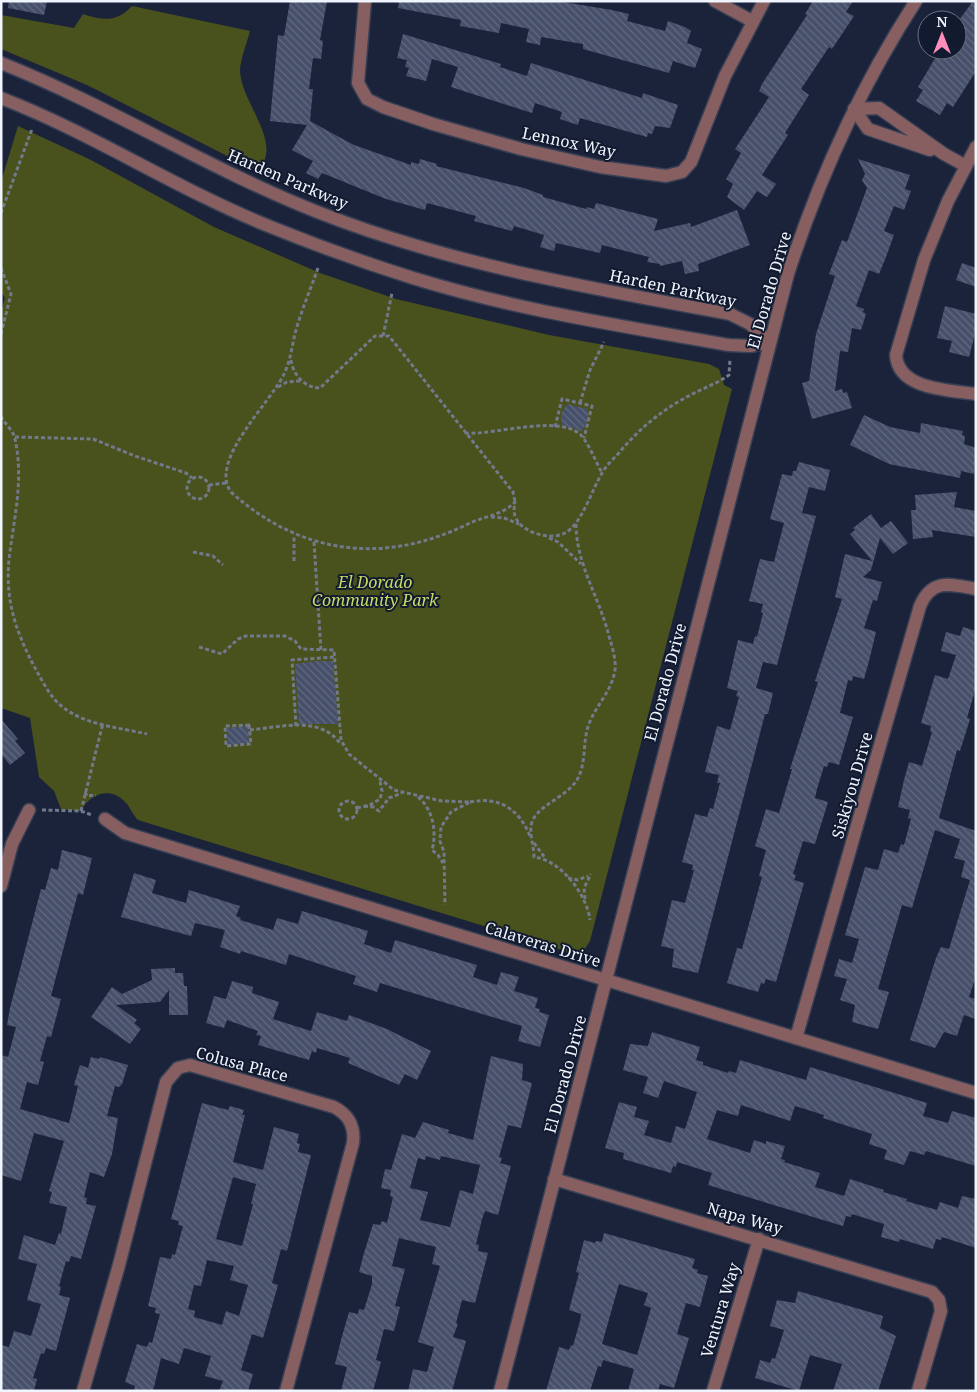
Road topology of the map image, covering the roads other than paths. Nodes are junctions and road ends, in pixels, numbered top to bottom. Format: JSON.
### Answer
{"nodes":[{"id":1,"x":366,"y":1,"type":"edge"},
{"id":2,"x":715,"y":1,"type":"edge"},
{"id":3,"x":764,"y":1,"type":"edge"},
{"id":4,"x":916,"y":1,"type":"edge"},
{"id":5,"x":752,"y":21,"type":"junction"},
{"id":6,"x":1,"y":63,"type":"edge"},
{"id":7,"x":1,"y":98,"type":"edge"},
{"id":8,"x":854,"y":109,"type":"junction"},
{"id":9,"x":976,"y":147,"type":"edge"},
{"id":10,"x":944,"y":154,"type":"junction"},
{"id":11,"x":966,"y":166,"type":"junction"},
{"id":12,"x":770,"y":342,"type":"junction"},
{"id":13,"x":976,"y":394,"type":"edge"},
{"id":14,"x":976,"y":589,"type":"edge"},
{"id":15,"x":29,"y":810,"type":"road end"},
{"id":16,"x":105,"y":819,"type":"dead end"},
{"id":17,"x":1,"y":886,"type":"edge"},
{"id":18,"x":606,"y":981,"type":"junction"},
{"id":19,"x":796,"y":1038,"type":"junction"},
{"id":20,"x":976,"y":1092,"type":"edge"},
{"id":21,"x":554,"y":1179,"type":"junction"},
{"id":22,"x":758,"y":1239,"type":"junction"},
{"id":23,"x":83,"y":1391,"type":"edge"},
{"id":24,"x":286,"y":1391,"type":"edge"},
{"id":25,"x":500,"y":1391,"type":"edge"},
{"id":26,"x":713,"y":1391,"type":"edge"},
{"id":27,"x":918,"y":1391,"type":"edge"}],
"edges":[{"from":1,"to":5,"type":"street","name":"Lennox Way"},
{"from":2,"to":5,"type":"street"},
{"from":3,"to":5,"type":"street","name":"Lennox Way"},
{"from":4,"to":8,"type":"street","name":"El Dorado Drive"},
{"from":6,"to":12,"type":"street","name":"Harden Parkway"},
{"from":7,"to":12,"type":"street"},
{"from":8,"to":10,"type":"street"},
{"from":8,"to":10,"type":"street"},
{"from":8,"to":12,"type":"street","name":"El Dorado Drive"},
{"from":9,"to":11,"type":"street"},
{"from":10,"to":11,"type":"street"},
{"from":11,"to":13,"type":"street"},
{"from":12,"to":18,"type":"street","name":"El Dorado Drive"},
{"from":14,"to":19,"type":"street","name":"Siskiyou Drive"},
{"from":15,"to":17,"type":"street"},
{"from":16,"to":18,"type":"street","name":"Calaveras Drive"},
{"from":18,"to":19,"type":"street","name":"Calaveras Drive"},
{"from":18,"to":21,"type":"street","name":"El Dorado Drive"},
{"from":19,"to":20,"type":"street","name":"Calaveras Drive"},
{"from":21,"to":22,"type":"street","name":"Napa Way"},
{"from":21,"to":25,"type":"street","name":"El Dorado Drive"},
{"from":22,"to":26,"type":"street","name":"Ventura Way"},
{"from":22,"to":27,"type":"street","name":"Napa Way"},
{"from":23,"to":24,"type":"street","name":"Colusa Place"}]}
